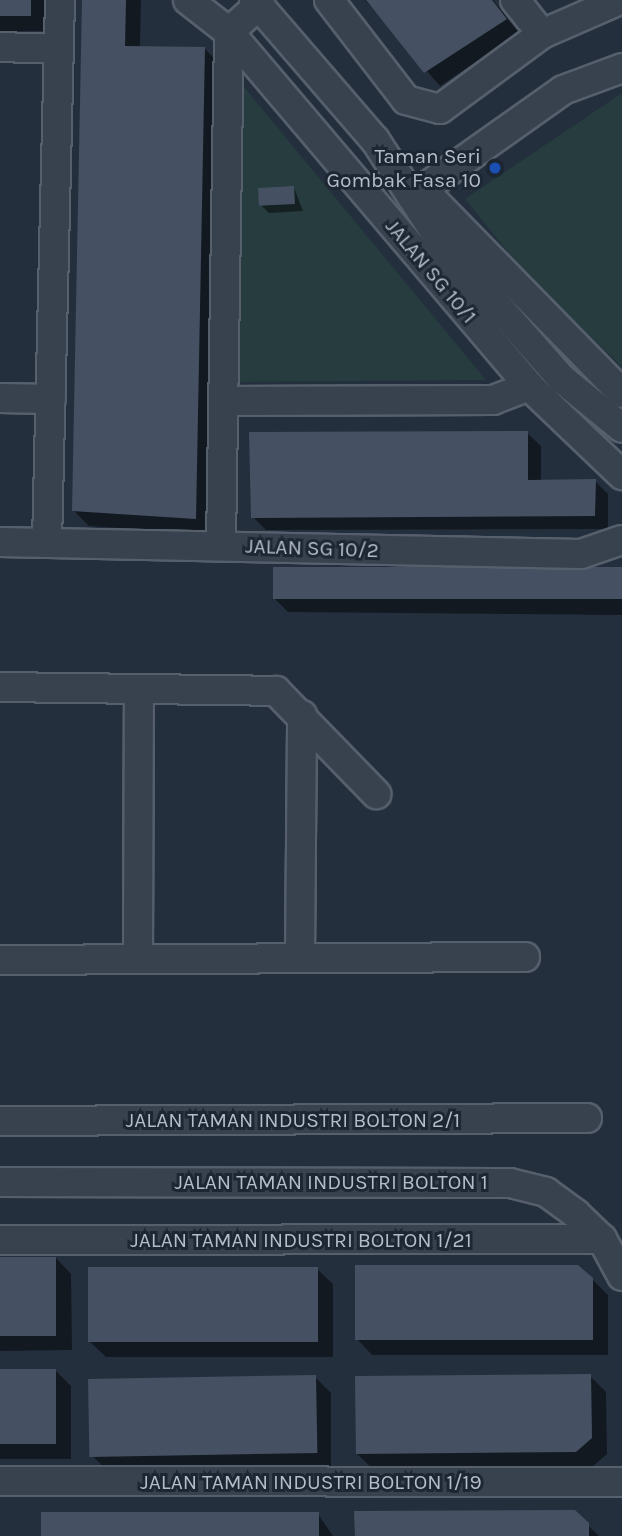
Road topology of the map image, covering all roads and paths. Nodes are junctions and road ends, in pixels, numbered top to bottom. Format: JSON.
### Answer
{"nodes":[{"id":1,"x":60,"y":0,"type":"edge"},
{"id":2,"x":188,"y":0,"type":"edge"},
{"id":3,"x":329,"y":0,"type":"edge"},
{"id":4,"x":515,"y":0,"type":"edge"},
{"id":5,"x":620,"y":0,"type":"edge"},
{"id":6,"x":257,"y":2,"type":"edge"},
{"id":7,"x":229,"y":32,"type":"junction"},
{"id":8,"x":542,"y":34,"type":"junction"},
{"id":9,"x":0,"y":47,"type":"edge"},
{"id":10,"x":59,"y":49,"type":"junction"},
{"id":11,"x":622,"y":68,"type":"edge"},
{"id":12,"x":417,"y":193,"type":"junction"},
{"id":13,"x":529,"y":386,"type":"junction"},
{"id":14,"x":622,"y":393,"type":"edge"},
{"id":15,"x":0,"y":398,"type":"edge"},
{"id":16,"x":51,"y":399,"type":"junction"},
{"id":17,"x":224,"y":401,"type":"junction"},
{"id":18,"x":622,"y":428,"type":"edge"},
{"id":19,"x":622,"y":475,"type":"edge"},
{"id":20,"x":622,"y":540,"type":"edge"},
{"id":21,"x":0,"y":542,"type":"edge"},
{"id":22,"x":47,"y":543,"type":"junction"},
{"id":23,"x":221,"y":546,"type":"junction"},
{"id":24,"x":0,"y":687,"type":"edge"},
{"id":25,"x":139,"y":689,"type":"junction"},
{"id":26,"x":302,"y":715,"type":"junction"},
{"id":27,"x":376,"y":794,"type":"dead end"},
{"id":28,"x":300,"y":957,"type":"junction"},
{"id":29,"x":525,"y":957,"type":"dead end"},
{"id":30,"x":138,"y":958,"type":"junction"},
{"id":31,"x":0,"y":960,"type":"edge"},
{"id":32,"x":586,"y":1118,"type":"dead end"},
{"id":33,"x":0,"y":1121,"type":"edge"},
{"id":34,"x":0,"y":1182,"type":"edge"},
{"id":35,"x":0,"y":1240,"type":"edge"},
{"id":36,"x":602,"y":1240,"type":"junction"},
{"id":37,"x":622,"y":1276,"type":"edge"},
{"id":38,"x":0,"y":1481,"type":"edge"},
{"id":39,"x":622,"y":1482,"type":"edge"}],
"edges":[{"from":1,"to":10,"type":"street"},
{"from":2,"to":7,"type":"street","name":"JALAN SG 10/1"},
{"from":3,"to":8,"type":"street"},
{"from":4,"to":8,"type":"street"},
{"from":5,"to":8,"type":"street"},
{"from":6,"to":7,"type":"street"},
{"from":6,"to":12,"type":"street"},
{"from":7,"to":13,"type":"street","name":"JALAN SG 10/1"},
{"from":7,"to":17,"type":"street"},
{"from":9,"to":10,"type":"street"},
{"from":10,"to":16,"type":"street"},
{"from":11,"to":12,"type":"street"},
{"from":12,"to":14,"type":"street"},
{"from":12,"to":18,"type":"street"},
{"from":13,"to":17,"type":"street"},
{"from":13,"to":19,"type":"street","name":"JALAN SG 10/1"},
{"from":15,"to":16,"type":"street"},
{"from":16,"to":22,"type":"street"},
{"from":17,"to":23,"type":"street"},
{"from":20,"to":23,"type":"street","name":"JALAN SG 10/2"},
{"from":21,"to":22,"type":"street","name":"JALAN SG 10/2"},
{"from":22,"to":23,"type":"street","name":"JALAN SG 10/2"},
{"from":24,"to":25,"type":"street"},
{"from":25,"to":26,"type":"street"},
{"from":25,"to":30,"type":"street"},
{"from":26,"to":27,"type":"street"},
{"from":26,"to":28,"type":"street"},
{"from":28,"to":29,"type":"street"},
{"from":28,"to":30,"type":"street"},
{"from":30,"to":31,"type":"street"},
{"from":32,"to":33,"type":"street","name":"JALAN TAMAN INDUSTRI BOLTON 2/1"},
{"from":34,"to":36,"type":"street","name":"JALAN TAMAN INDUSTRI BOLTON 1"},
{"from":35,"to":36,"type":"street","name":"JALAN TAMAN INDUSTRI BOLTON 1/21"},
{"from":36,"to":37,"type":"street","name":"JALAN TAMAN INDUSTRI BOLTON 1"},
{"from":38,"to":39,"type":"street","name":"JALAN TAMAN INDUSTRI BOLTON 1/19"}]}
